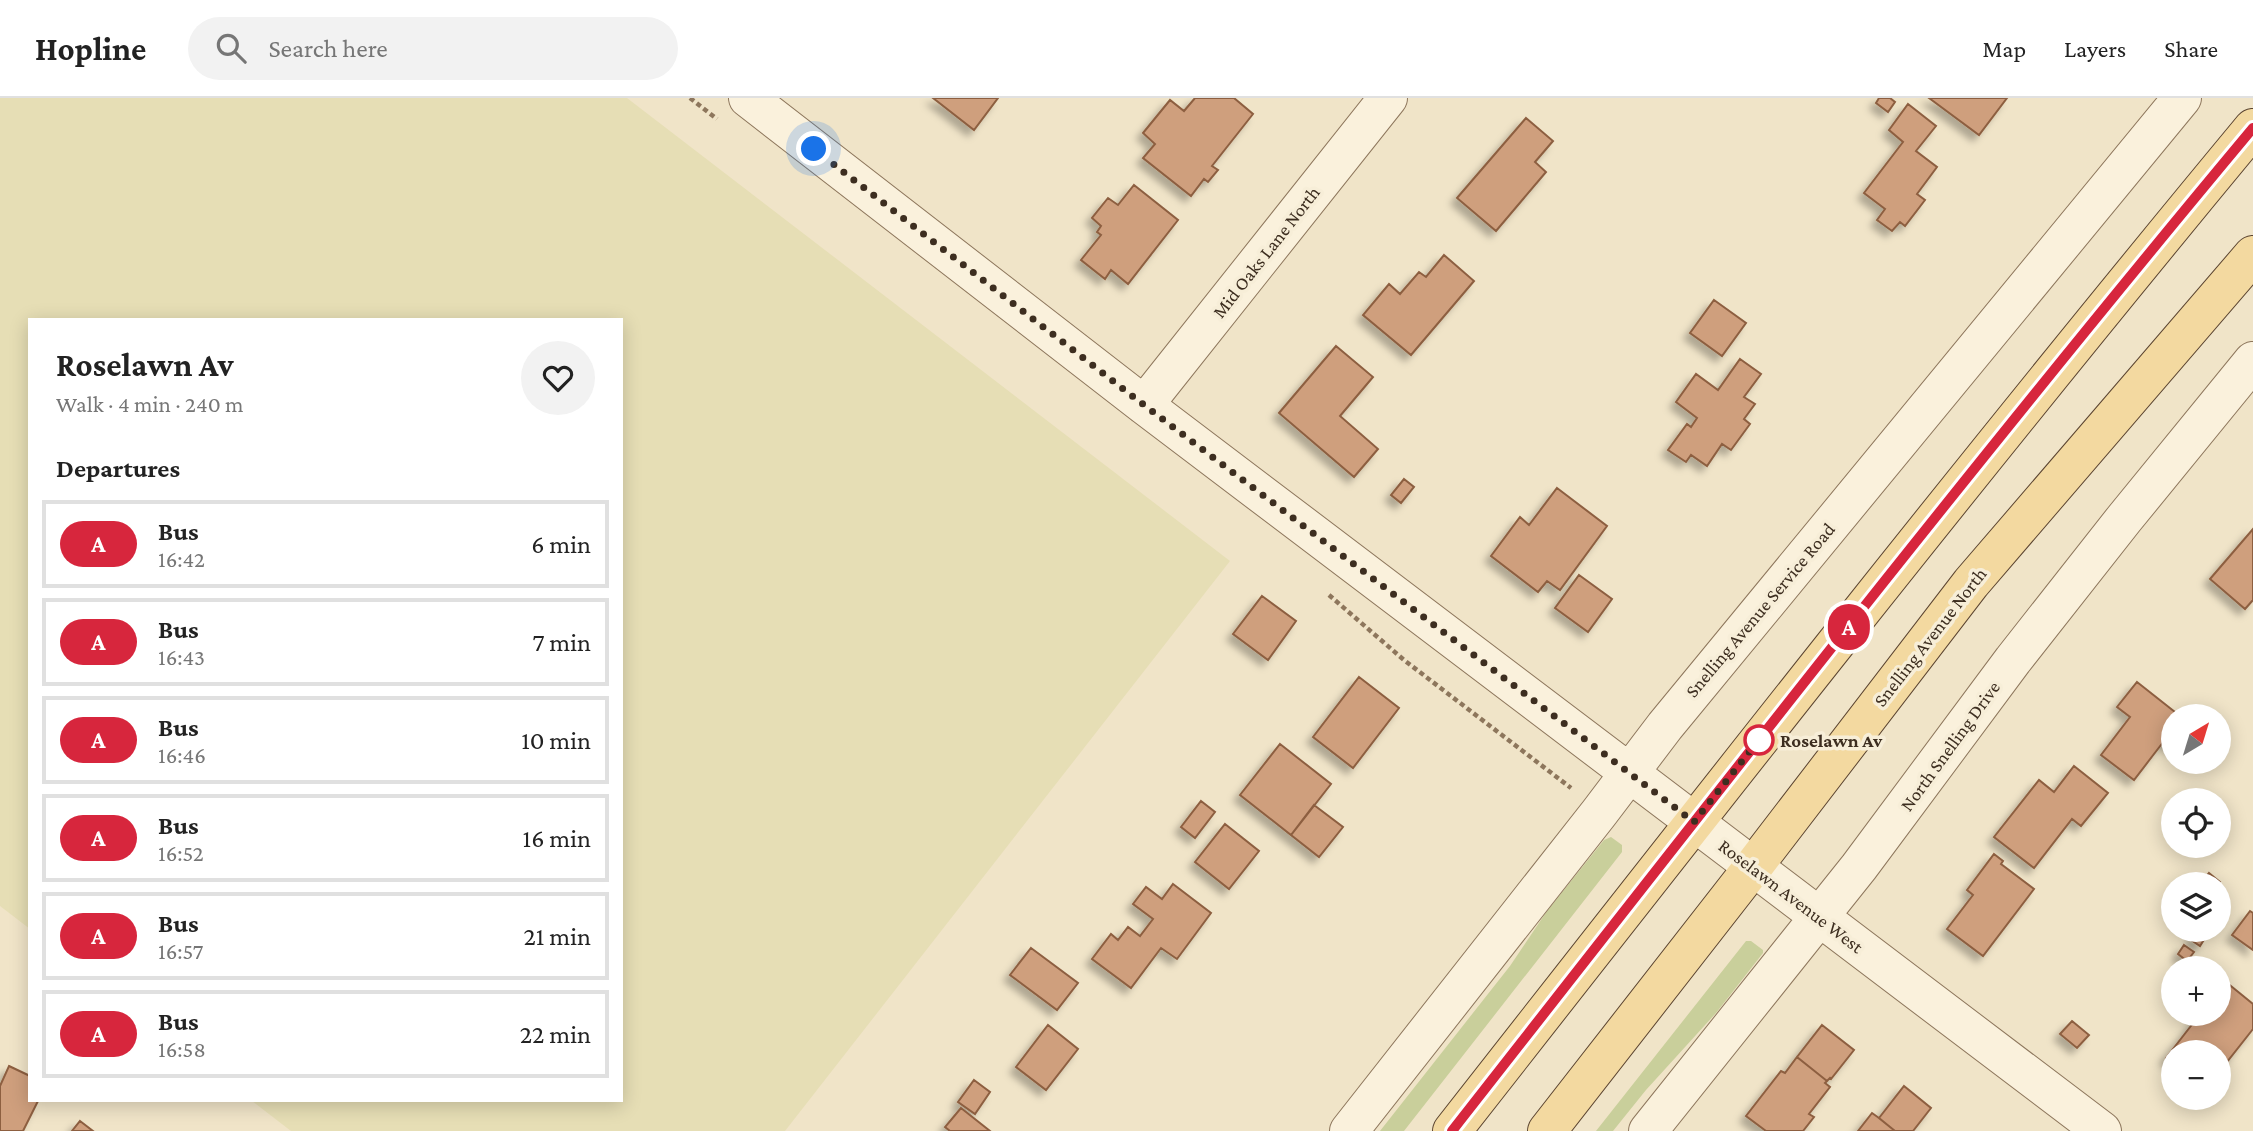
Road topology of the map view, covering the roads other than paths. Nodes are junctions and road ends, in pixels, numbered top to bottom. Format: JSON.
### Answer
{"nodes":[{"id":1,"x":748,"y":98,"type":"edge"},
{"id":2,"x":1388,"y":98,"type":"edge"},
{"id":3,"x":2182,"y":98,"type":"edge"},
{"id":4,"x":2253,"y":128,"type":"edge"},
{"id":5,"x":2253,"y":255,"type":"edge"},
{"id":6,"x":2253,"y":361,"type":"edge"},
{"id":7,"x":1144,"y":405,"type":"junction"},
{"id":8,"x":1630,"y":773,"type":"junction"},
{"id":9,"x":1694,"y":822,"type":"junction"},
{"id":10,"x":1753,"y":867,"type":"junction"},
{"id":11,"x":1819,"y":917,"type":"junction"},
{"id":12,"x":2078,"y":1124,"type":"edge"},
{"id":13,"x":1349,"y":1131,"type":"edge"},
{"id":14,"x":1452,"y":1131,"type":"edge"},
{"id":15,"x":1547,"y":1131,"type":"edge"},
{"id":16,"x":1648,"y":1131,"type":"edge"}],
"edges":[{"from":1,"to":7,"type":"street","name":"Roselawn Avenue West"},
{"from":2,"to":7,"type":"street","name":"Mid Oaks Lane North"},
{"from":3,"to":8,"type":"street","name":"Snelling Avenue Service Road"},
{"from":4,"to":9,"type":"main road"},
{"from":5,"to":10,"type":"main road","name":"Snelling Avenue North"},
{"from":6,"to":11,"type":"street","name":"North Snelling Drive"},
{"from":7,"to":8,"type":"street","name":"Roselawn Avenue West"},
{"from":8,"to":9,"type":"street","name":"Roselawn Avenue West"},
{"from":8,"to":13,"type":"street","name":"Snelling Avenue Service Road"},
{"from":9,"to":10,"type":"street","name":"Roselawn Avenue West"},
{"from":9,"to":14,"type":"main road"},
{"from":10,"to":11,"type":"street","name":"Roselawn Avenue West"},
{"from":10,"to":15,"type":"main road","name":"Snelling Avenue North"},
{"from":11,"to":12,"type":"street","name":"Roselawn Avenue West"},
{"from":11,"to":16,"type":"street","name":"North Snelling Drive"}]}
